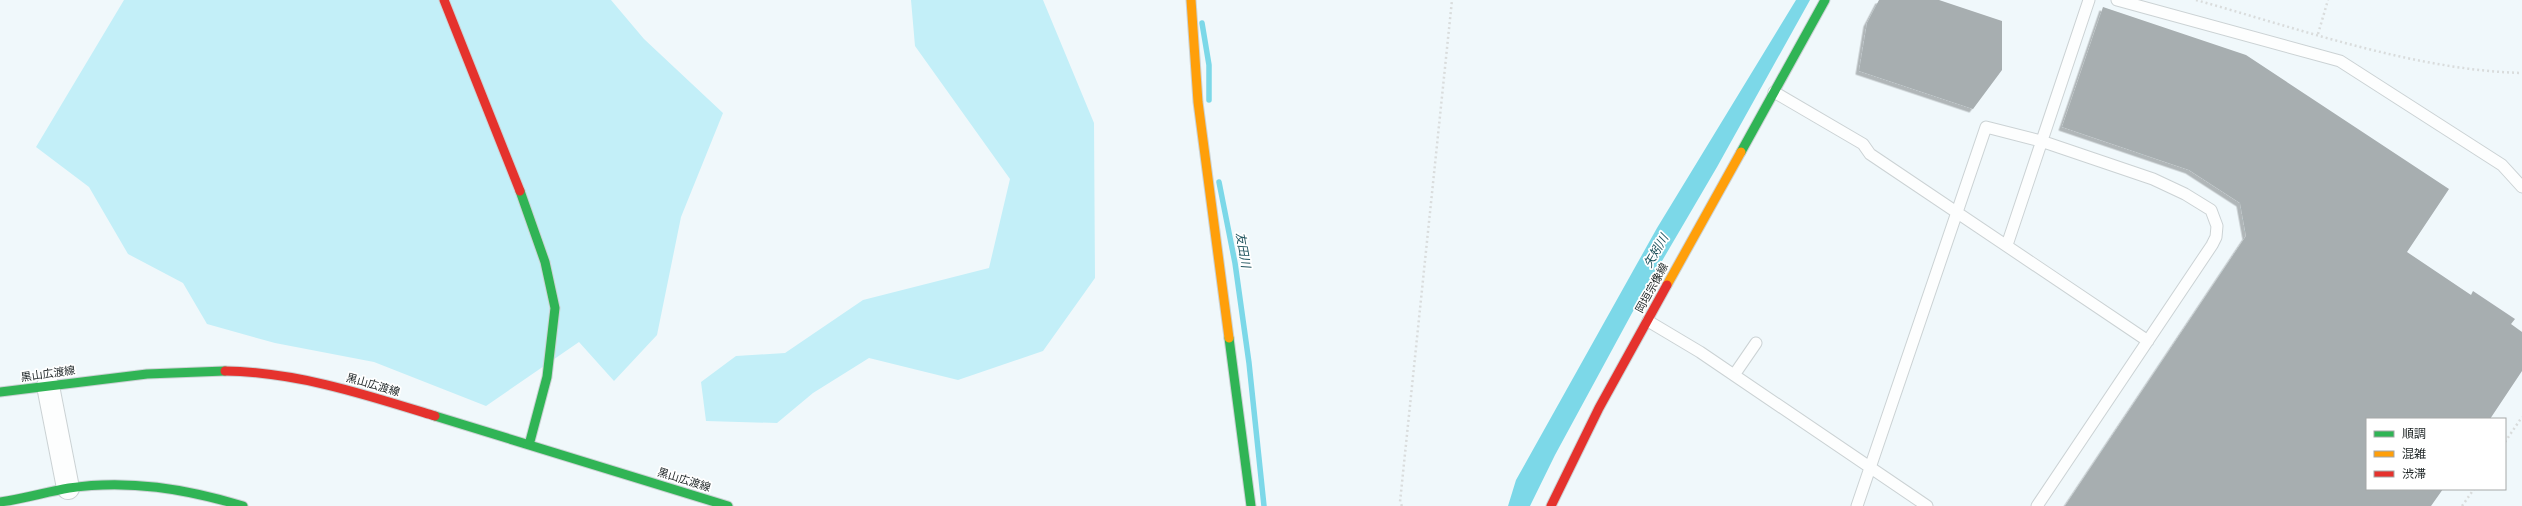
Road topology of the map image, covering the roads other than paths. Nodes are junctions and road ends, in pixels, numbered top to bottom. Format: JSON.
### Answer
{"nodes":[{"id":1,"x":444,"y":0,"type":"edge"},
{"id":2,"x":1191,"y":0,"type":"edge"},
{"id":3,"x":1826,"y":0,"type":"edge"},
{"id":4,"x":2088,"y":0,"type":"edge"},
{"id":5,"x":2117,"y":0,"type":"edge"},
{"id":6,"x":1774,"y":92,"type":"junction"},
{"id":7,"x":2040,"y":141,"type":"junction"},
{"id":8,"x":2522,"y":187,"type":"edge"},
{"id":9,"x":1958,"y":212,"type":"junction"},
{"id":10,"x":2007,"y":245,"type":"junction"},
{"id":11,"x":1648,"y":321,"type":"junction"},
{"id":12,"x":2148,"y":341,"type":"junction"},
{"id":13,"x":1756,"y":343,"type":"dead end"},
{"id":14,"x":1734,"y":375,"type":"junction"},
{"id":15,"x":48,"y":386,"type":"junction"},
{"id":16,"x":0,"y":392,"type":"edge"},
{"id":17,"x":529,"y":445,"type":"junction"},
{"id":18,"x":1870,"y":467,"type":"junction"},
{"id":19,"x":68,"y":488,"type":"junction"},
{"id":20,"x":0,"y":502,"type":"edge"},
{"id":21,"x":243,"y":506,"type":"edge"},
{"id":22,"x":728,"y":506,"type":"edge"},
{"id":23,"x":1251,"y":506,"type":"edge"},
{"id":24,"x":1551,"y":506,"type":"edge"},
{"id":25,"x":1857,"y":506,"type":"edge"},
{"id":26,"x":1927,"y":506,"type":"edge"},
{"id":27,"x":2037,"y":506,"type":"edge"}],
"edges":[{"from":1,"to":17,"type":"main road"},
{"from":2,"to":23,"type":"main road"},
{"from":3,"to":6,"type":"main road","name":"岡垣宗像線"},
{"from":4,"to":7,"type":"lane"},
{"from":5,"to":8,"type":"lane"},
{"from":6,"to":9,"type":"lane"},
{"from":6,"to":11,"type":"main road","name":"岡垣宗像線"},
{"from":7,"to":9,"type":"lane"},
{"from":7,"to":10,"type":"lane"},
{"from":7,"to":12,"type":"lane"},
{"from":9,"to":10,"type":"lane"},
{"from":9,"to":18,"type":"lane"},
{"from":10,"to":12,"type":"lane"},
{"from":11,"to":14,"type":"lane"},
{"from":11,"to":24,"type":"main road","name":"岡垣宗像線"},
{"from":12,"to":27,"type":"lane"},
{"from":13,"to":14,"type":"lane"},
{"from":14,"to":18,"type":"lane"},
{"from":15,"to":16,"type":"main road","name":"黒山広渡線"},
{"from":15,"to":17,"type":"main road","name":"黒山広渡線"},
{"from":15,"to":19,"type":"street"},
{"from":17,"to":22,"type":"main road","name":"黒山広渡線"},
{"from":18,"to":25,"type":"lane"},
{"from":18,"to":26,"type":"lane"},
{"from":19,"to":20,"type":"main road"},
{"from":19,"to":21,"type":"main road"}]}
